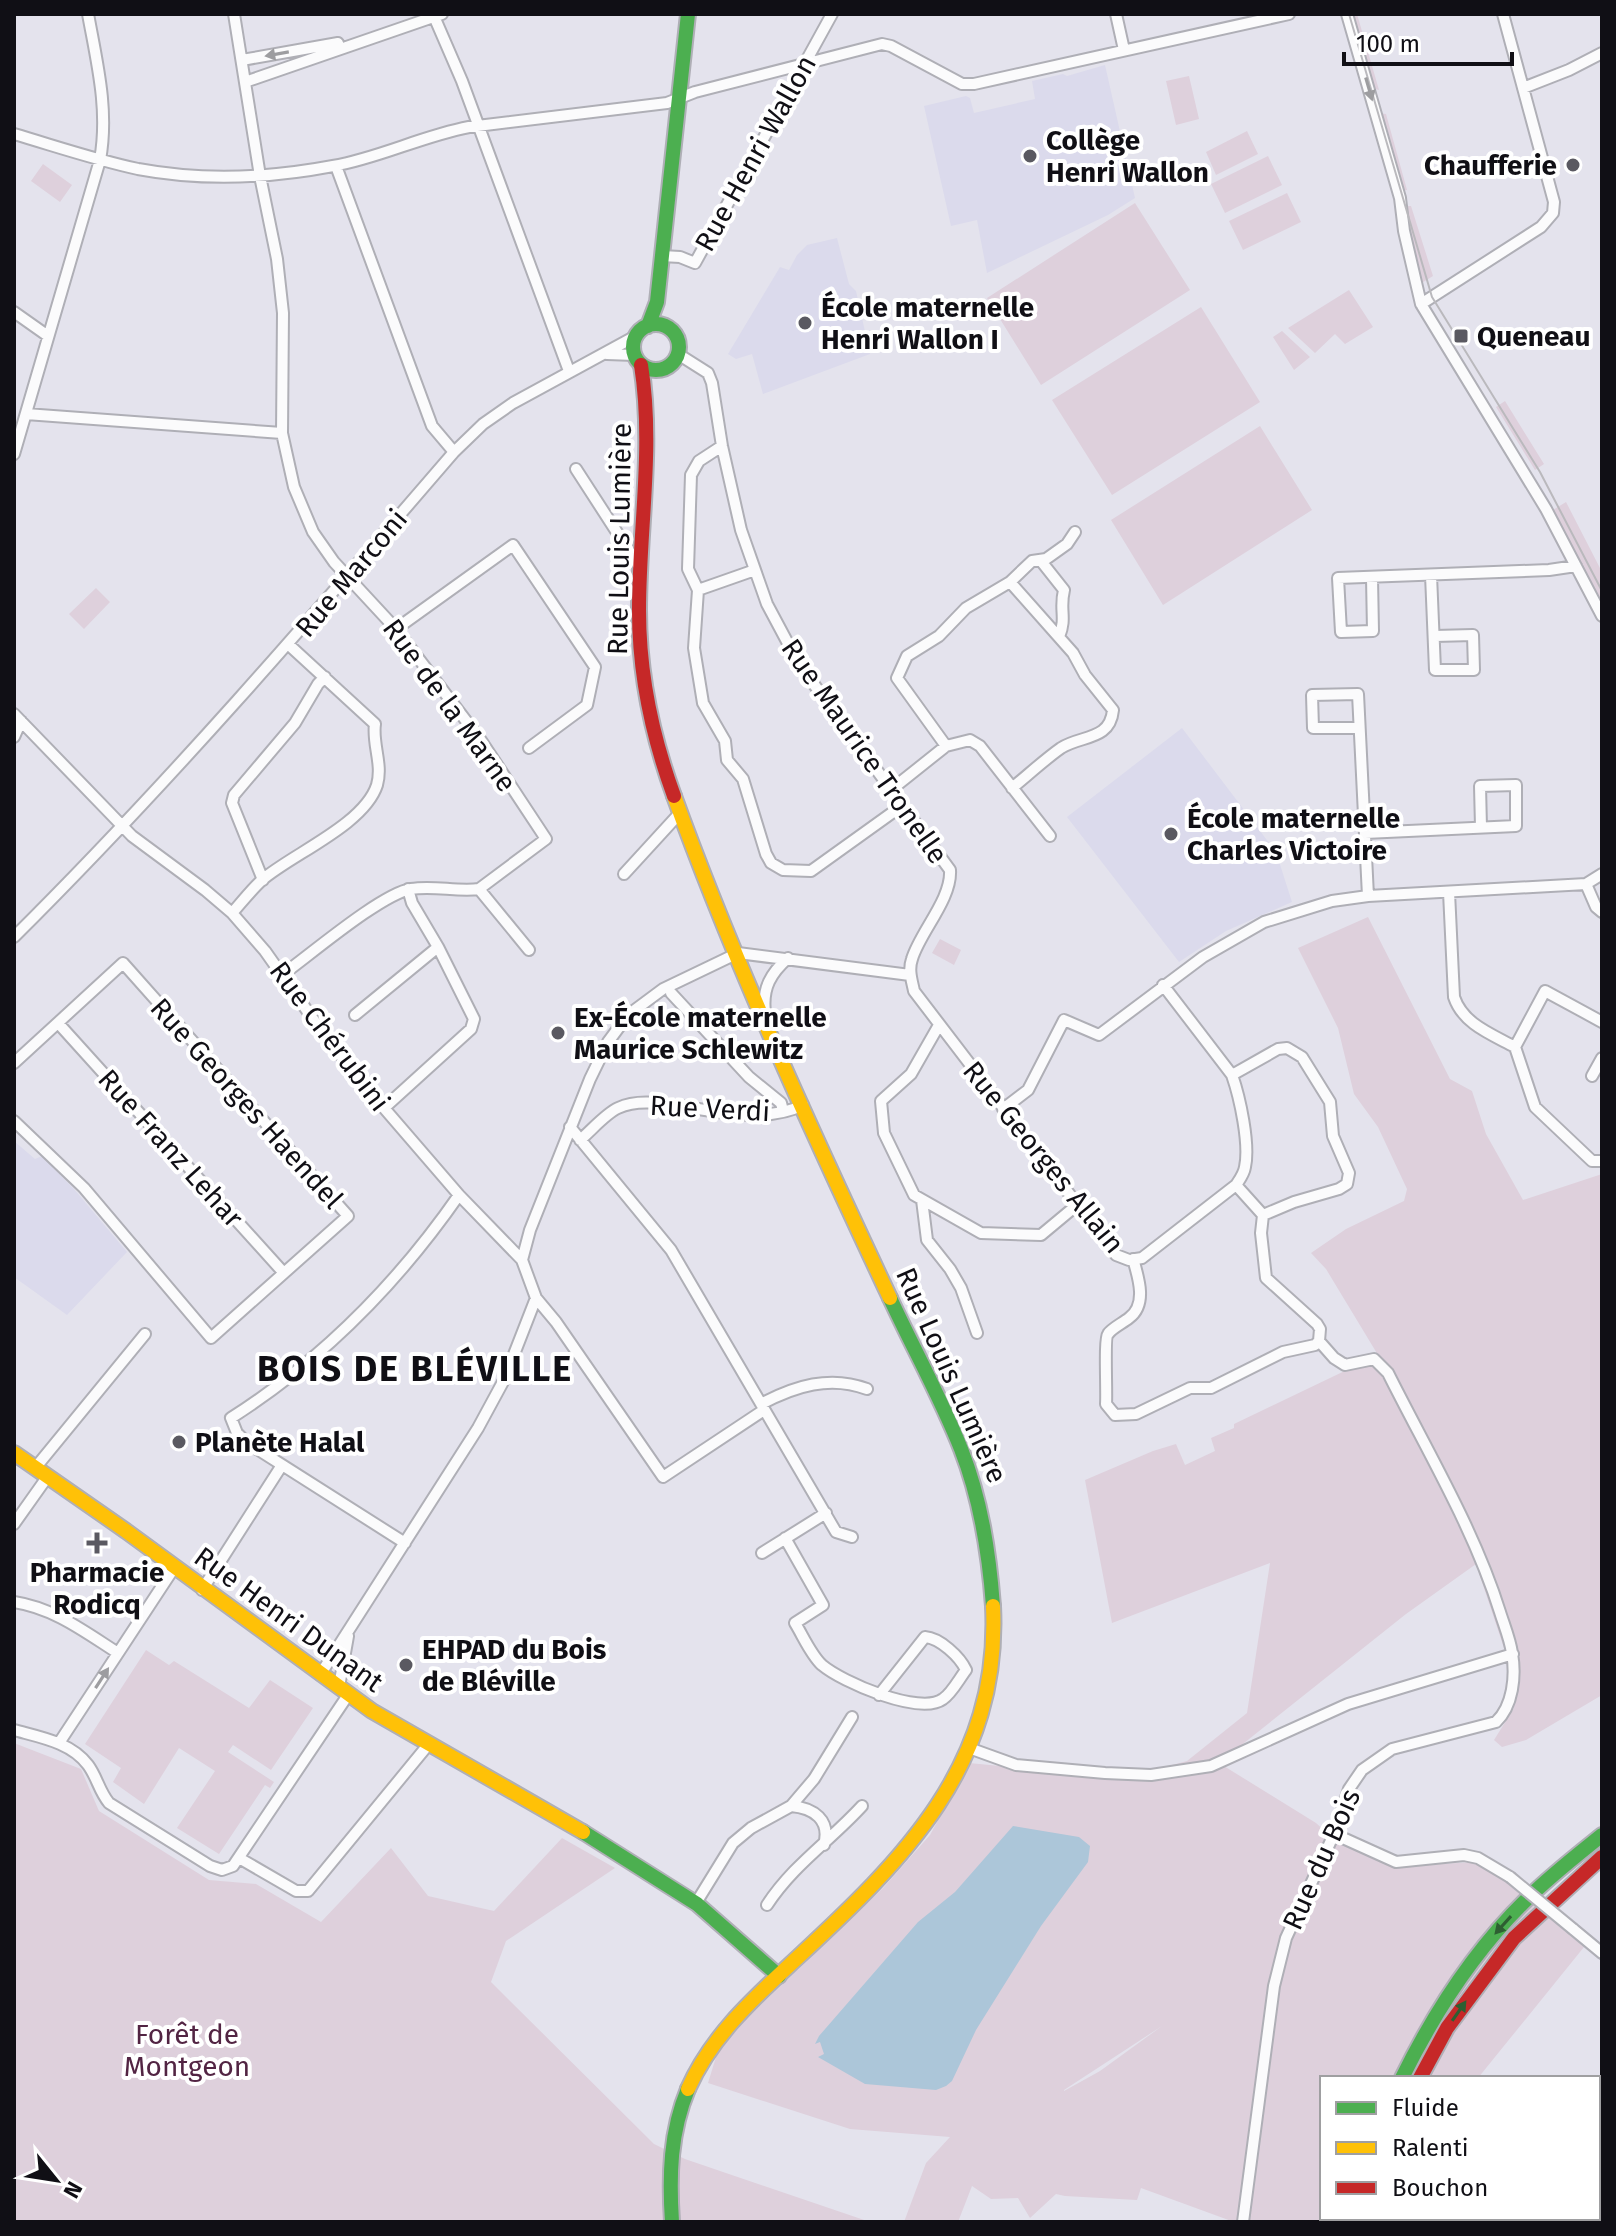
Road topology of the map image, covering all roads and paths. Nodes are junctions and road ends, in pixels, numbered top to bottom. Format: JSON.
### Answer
{"nodes":[{"id":1,"x":88,"y":14,"type":"edge"},
{"id":2,"x":234,"y":14,"type":"edge"},
{"id":3,"x":688,"y":14,"type":"edge"},
{"id":4,"x":832,"y":14,"type":"edge"},
{"id":5,"x":1116,"y":14,"type":"edge"},
{"id":6,"x":1289,"y":14,"type":"edge"},
{"id":7,"x":1347,"y":14,"type":"edge"},
{"id":8,"x":1503,"y":14,"type":"edge"},
{"id":9,"x":436,"y":15,"type":"edge"},
{"id":10,"x":368,"y":38,"type":"junction"},
{"id":11,"x":1124,"y":50,"type":"junction"},
{"id":12,"x":1602,"y":53,"type":"edge"},
{"id":13,"x":242,"y":60,"type":"junction"},
{"id":14,"x":805,"y":63,"type":"junction"},
{"id":15,"x":245,"y":82,"type":"junction"},
{"id":16,"x":1523,"y":88,"type":"junction"},
{"id":17,"x":679,"y":98,"type":"junction"},
{"id":18,"x":476,"y":126,"type":"junction"},
{"id":19,"x":14,"y":134,"type":"edge"},
{"id":20,"x":100,"y":160,"type":"junction"},
{"id":21,"x":336,"y":166,"type":"junction"},
{"id":22,"x":260,"y":176,"type":"junction"},
{"id":23,"x":662,"y":256,"type":"junction"},
{"id":24,"x":657,"y":302,"type":"junction"},
{"id":25,"x":1421,"y":304,"type":"junction"},
{"id":26,"x":14,"y":312,"type":"edge"},
{"id":27,"x":648,"y":326,"type":"junction"},
{"id":28,"x":665,"y":326,"type":"junction"},
{"id":29,"x":48,"y":336,"type":"junction"},
{"id":30,"x":636,"y":336,"type":"junction"},
{"id":31,"x":605,"y":354,"type":"junction"},
{"id":32,"x":678,"y":354,"type":"junction"},
{"id":33,"x":638,"y":360,"type":"junction"},
{"id":34,"x":662,"y":370,"type":"junction"},
{"id":35,"x":569,"y":371,"type":"junction"},
{"id":36,"x":647,"y":403,"type":"junction"},
{"id":37,"x":26,"y":414,"type":"junction"},
{"id":38,"x":282,"y":433,"type":"junction"},
{"id":39,"x":722,"y":446,"type":"junction"},
{"id":40,"x":454,"y":452,"type":"junction"},
{"id":41,"x":14,"y":454,"type":"edge"},
{"id":42,"x":576,"y":469,"type":"dead end"},
{"id":43,"x":1075,"y":532,"type":"dead end"},
{"id":44,"x":1041,"y":561,"type":"junction"},
{"id":45,"x":1576,"y":566,"type":"junction"},
{"id":46,"x":640,"y":568,"type":"junction"},
{"id":47,"x":755,"y":570,"type":"junction"},
{"id":48,"x":1431,"y":575,"type":"junction"},
{"id":49,"x":349,"y":576,"type":"junction"},
{"id":50,"x":1372,"y":578,"type":"junction"},
{"id":51,"x":1010,"y":582,"type":"junction"},
{"id":52,"x":698,"y":590,"type":"junction"},
{"id":53,"x":1602,"y":616,"type":"edge"},
{"id":54,"x":396,"y":629,"type":"junction"},
{"id":55,"x":1435,"y":636,"type":"junction"},
{"id":56,"x":1059,"y":637,"type":"junction"},
{"id":57,"x":289,"y":645,"type":"junction"},
{"id":58,"x":325,"y":677,"type":"junction"},
{"id":59,"x":18,"y":717,"type":"edge"},
{"id":60,"x":1359,"y":728,"type":"junction"},
{"id":61,"x":14,"y":737,"type":"edge"},
{"id":62,"x":946,"y":746,"type":"junction"},
{"id":63,"x":529,"y":748,"type":"dead end"},
{"id":64,"x":1012,"y":788,"type":"junction"},
{"id":65,"x":892,"y":789,"type":"junction"},
{"id":66,"x":903,"y":805,"type":"junction"},
{"id":67,"x":679,"y":814,"type":"junction"},
{"id":68,"x":124,"y":827,"type":"junction"},
{"id":69,"x":1481,"y":827,"type":"junction"},
{"id":70,"x":1365,"y":833,"type":"junction"},
{"id":71,"x":1050,"y":836,"type":"dead end"},
{"id":72,"x":624,"y":874,"type":"dead end"},
{"id":73,"x":1602,"y":874,"type":"edge"},
{"id":74,"x":263,"y":880,"type":"junction"},
{"id":75,"x":1586,"y":884,"type":"junction"},
{"id":76,"x":408,"y":889,"type":"junction"},
{"id":77,"x":479,"y":889,"type":"junction"},
{"id":78,"x":1449,"y":892,"type":"junction"},
{"id":79,"x":1368,"y":896,"type":"junction"},
{"id":80,"x":1602,"y":912,"type":"edge"},
{"id":81,"x":232,"y":913,"type":"junction"},
{"id":82,"x":14,"y":937,"type":"edge"},
{"id":83,"x":438,"y":947,"type":"junction"},
{"id":84,"x":529,"y":950,"type":"dead end"},
{"id":85,"x":738,"y":953,"type":"junction"},
{"id":86,"x":788,"y":958,"type":"junction"},
{"id":87,"x":282,"y":975,"type":"junction"},
{"id":88,"x":910,"y":975,"type":"junction"},
{"id":89,"x":1163,"y":985,"type":"junction"},
{"id":90,"x":671,"y":993,"type":"dead end"},
{"id":91,"x":355,"y":1015,"type":"dead end"},
{"id":92,"x":1602,"y":1022,"type":"edge"},
{"id":93,"x":58,"y":1023,"type":"junction"},
{"id":94,"x":766,"y":1024,"type":"junction"},
{"id":95,"x":939,"y":1025,"type":"junction"},
{"id":96,"x":1515,"y":1047,"type":"junction"},
{"id":97,"x":1602,"y":1058,"type":"edge"},
{"id":98,"x":14,"y":1063,"type":"edge"},
{"id":99,"x":1232,"y":1075,"type":"junction"},
{"id":100,"x":1592,"y":1076,"type":"dead end"},
{"id":101,"x":803,"y":1105,"type":"junction"},
{"id":102,"x":384,"y":1108,"type":"junction"},
{"id":103,"x":1003,"y":1109,"type":"junction"},
{"id":104,"x":783,"y":1111,"type":"junction"},
{"id":105,"x":14,"y":1121,"type":"edge"},
{"id":106,"x":570,"y":1127,"type":"junction"},
{"id":107,"x":580,"y":1140,"type":"junction"},
{"id":108,"x":1602,"y":1161,"type":"edge"},
{"id":109,"x":1236,"y":1185,"type":"junction"},
{"id":110,"x":459,"y":1195,"type":"junction"},
{"id":111,"x":922,"y":1200,"type":"junction"},
{"id":112,"x":1077,"y":1205,"type":"junction"},
{"id":113,"x":1263,"y":1215,"type":"junction"},
{"id":114,"x":1133,"y":1259,"type":"junction"},
{"id":115,"x":522,"y":1260,"type":"junction"},
{"id":116,"x":283,"y":1272,"type":"junction"},
{"id":117,"x":536,"y":1298,"type":"junction"},
{"id":118,"x":977,"y":1333,"type":"dead end"},
{"id":119,"x":145,"y":1334,"type":"dead end"},
{"id":120,"x":1319,"y":1341,"type":"junction"},
{"id":121,"x":867,"y":1389,"type":"dead end"},
{"id":122,"x":763,"y":1407,"type":"junction"},
{"id":123,"x":14,"y":1453,"type":"edge"},
{"id":124,"x":282,"y":1465,"type":"junction"},
{"id":125,"x":42,"y":1472,"type":"junction"},
{"id":126,"x":826,"y":1513,"type":"junction"},
{"id":127,"x":14,"y":1524,"type":"edge"},
{"id":128,"x":852,"y":1537,"type":"dead end"},
{"id":129,"x":785,"y":1538,"type":"junction"},
{"id":130,"x":405,"y":1543,"type":"junction"},
{"id":131,"x":762,"y":1553,"type":"dead end"},
{"id":132,"x":174,"y":1568,"type":"junction"},
{"id":133,"x":202,"y":1590,"type":"junction"},
{"id":134,"x":14,"y":1602,"type":"edge"},
{"id":135,"x":349,"y":1630,"type":"junction"},
{"id":136,"x":118,"y":1653,"type":"junction"},
{"id":137,"x":1513,"y":1654,"type":"junction"},
{"id":138,"x":320,"y":1675,"type":"junction"},
{"id":139,"x":342,"y":1691,"type":"junction"},
{"id":140,"x":879,"y":1695,"type":"junction"},
{"id":141,"x":852,"y":1717,"type":"dead end"},
{"id":142,"x":14,"y":1730,"type":"edge"},
{"id":143,"x":59,"y":1743,"type":"junction"},
{"id":144,"x":428,"y":1745,"type":"junction"},
{"id":145,"x":969,"y":1748,"type":"junction"},
{"id":146,"x":791,"y":1806,"type":"junction"},
{"id":147,"x":862,"y":1806,"type":"dead end"},
{"id":148,"x":1334,"y":1834,"type":"junction"},
{"id":149,"x":1602,"y":1835,"type":"edge"},
{"id":150,"x":824,"y":1845,"type":"junction"},
{"id":151,"x":1602,"y":1857,"type":"edge"},
{"id":152,"x":239,"y":1858,"type":"junction"},
{"id":153,"x":696,"y":1903,"type":"junction"},
{"id":154,"x":767,"y":1905,"type":"dead end"},
{"id":155,"x":1602,"y":1953,"type":"edge"},
{"id":156,"x":779,"y":1976,"type":"junction"},
{"id":157,"x":1403,"y":2076,"type":"edge"},
{"id":158,"x":1421,"y":2076,"type":"edge"},
{"id":159,"x":672,"y":2222,"type":"edge"},
{"id":160,"x":1243,"y":2222,"type":"edge"}],
"edges":[{"from":1,"to":20,"type":"street"},
{"from":2,"to":13,"type":"street","name":"Rue de la Marne"},
{"from":3,"to":17,"type":"main road"},
{"from":4,"to":14,"type":"street","name":"Rue Henri Wallon"},
{"from":5,"to":11,"type":"street"},
{"from":6,"to":11,"type":"street"},
{"from":7,"to":25,"type":"street","one_way":true},
{"from":8,"to":16,"type":"street"},
{"from":9,"to":10,"type":"street"},
{"from":9,"to":18,"type":"street"},
{"from":10,"to":13,"type":"street","one_way":true},
{"from":10,"to":15,"type":"street"},
{"from":11,"to":14,"type":"street"},
{"from":12,"to":16,"type":"street"},
{"from":13,"to":15,"type":"street","name":"Rue de la Marne"},
{"from":14,"to":17,"type":"street"},
{"from":14,"to":23,"type":"street","name":"Rue Henri Wallon"},
{"from":15,"to":22,"type":"street","name":"Rue de la Marne"},
{"from":16,"to":25,"type":"street"},
{"from":17,"to":18,"type":"street"},
{"from":17,"to":23,"type":"main road"},
{"from":18,"to":21,"type":"street"},
{"from":18,"to":35,"type":"street"},
{"from":19,"to":20,"type":"street"},
{"from":20,"to":22,"type":"street"},
{"from":20,"to":29,"type":"street"},
{"from":21,"to":22,"type":"street"},
{"from":21,"to":40,"type":"street"},
{"from":22,"to":38,"type":"street","name":"Rue de la Marne"},
{"from":23,"to":24,"type":"main road"},
{"from":24,"to":27,"type":"main road"},
{"from":24,"to":28,"type":"main road"},
{"from":25,"to":45,"type":"street"},
{"from":26,"to":29,"type":"street"},
{"from":27,"to":28,"type":"main road"},
{"from":27,"to":30,"type":"main road"},
{"from":28,"to":32,"type":"main road"},
{"from":29,"to":37,"type":"street"},
{"from":30,"to":31,"type":"street","name":"Rue Marconi"},
{"from":30,"to":33,"type":"main road"},
{"from":31,"to":33,"type":"street","name":"Rue Marconi"},
{"from":31,"to":35,"type":"street","name":"Rue Marconi"},
{"from":32,"to":34,"type":"main road"},
{"from":32,"to":39,"type":"street","name":"Rue Maurice Tronelle"},
{"from":33,"to":34,"type":"main road"},
{"from":33,"to":36,"type":"main road","name":"Rue Louis Lumière"},
{"from":34,"to":36,"type":"main road","name":"Rue Louis Lumière"},
{"from":35,"to":40,"type":"street","name":"Rue Marconi"},
{"from":36,"to":46,"type":"main road","name":"Rue Louis Lumière"},
{"from":37,"to":38,"type":"street"},
{"from":37,"to":41,"type":"street"},
{"from":38,"to":49,"type":"street","name":"Rue de la Marne"},
{"from":39,"to":47,"type":"street","name":"Rue Maurice Tronelle"},
{"from":39,"to":52,"type":"street"},
{"from":40,"to":49,"type":"street","name":"Rue Marconi"},
{"from":42,"to":46,"type":"street"},
{"from":43,"to":44,"type":"street"},
{"from":44,"to":51,"type":"street"},
{"from":44,"to":56,"type":"street"},
{"from":45,"to":48,"type":"street"},
{"from":45,"to":53,"type":"street"},
{"from":46,"to":67,"type":"main road","name":"Rue Louis Lumière"},
{"from":47,"to":52,"type":"street"},
{"from":47,"to":65,"type":"street","name":"Rue Maurice Tronelle"},
{"from":48,"to":50,"type":"street"},
{"from":48,"to":55,"type":"street"},
{"from":49,"to":54,"type":"street","name":"Rue de la Marne"},
{"from":49,"to":57,"type":"street","name":"Rue Marconi"},
{"from":50,"to":50,"type":"street"},
{"from":51,"to":56,"type":"street"},
{"from":51,"to":62,"type":"street"},
{"from":52,"to":66,"type":"street"},
{"from":54,"to":63,"type":"street"},
{"from":54,"to":77,"type":"street","name":"Rue de la Marne"},
{"from":55,"to":55,"type":"street"},
{"from":56,"to":64,"type":"street"},
{"from":57,"to":58,"type":"street"},
{"from":57,"to":68,"type":"street","name":"Rue Marconi"},
{"from":58,"to":74,"type":"street"},
{"from":58,"to":74,"type":"street"},
{"from":59,"to":61,"type":"street"},
{"from":59,"to":68,"type":"street","name":"Rue Chérubini"},
{"from":60,"to":60,"type":"street"},
{"from":60,"to":70,"type":"street"},
{"from":62,"to":64,"type":"street"},
{"from":62,"to":65,"type":"street"},
{"from":64,"to":71,"type":"street"},
{"from":65,"to":66,"type":"street","name":"Rue Maurice Tronelle"},
{"from":66,"to":88,"type":"street","name":"Rue Maurice Tronelle"},
{"from":67,"to":72,"type":"street"},
{"from":67,"to":85,"type":"main road","name":"Rue Louis Lumière"},
{"from":68,"to":81,"type":"street","name":"Rue Chérubini"},
{"from":68,"to":82,"type":"street","name":"Rue Marconi"},
{"from":69,"to":69,"type":"street"},
{"from":69,"to":70,"type":"street"},
{"from":70,"to":79,"type":"street"},
{"from":73,"to":75,"type":"street"},
{"from":74,"to":81,"type":"street"},
{"from":75,"to":78,"type":"street"},
{"from":75,"to":80,"type":"street"},
{"from":76,"to":77,"type":"street"},
{"from":76,"to":83,"type":"street"},
{"from":76,"to":87,"type":"street"},
{"from":77,"to":84,"type":"street"},
{"from":78,"to":79,"type":"street"},
{"from":78,"to":96,"type":"street"},
{"from":79,"to":89,"type":"street"},
{"from":81,"to":87,"type":"street","name":"Rue Chérubini"},
{"from":83,"to":91,"type":"street"},
{"from":83,"to":102,"type":"street"},
{"from":85,"to":86,"type":"street"},
{"from":85,"to":94,"type":"main road","name":"Rue Louis Lumière"},
{"from":85,"to":106,"type":"street"},
{"from":86,"to":88,"type":"street"},
{"from":86,"to":94,"type":"street"},
{"from":87,"to":102,"type":"street","name":"Rue Chérubini"},
{"from":88,"to":95,"type":"street","name":"Rue Georges Allain"},
{"from":89,"to":99,"type":"street"},
{"from":89,"to":103,"type":"street"},
{"from":90,"to":104,"type":"street"},
{"from":92,"to":96,"type":"street"},
{"from":93,"to":98,"type":"street","name":"Rue Georges Haendel"},
{"from":93,"to":116,"type":"street","name":"Rue Franz Lehar"},
{"from":93,"to":116,"type":"street","name":"Rue Georges Haendel"},
{"from":94,"to":101,"type":"main road","name":"Rue Louis Lumière"},
{"from":95,"to":103,"type":"street","name":"Rue Georges Allain"},
{"from":95,"to":111,"type":"street"},
{"from":96,"to":108,"type":"street"},
{"from":97,"to":100,"type":"street"},
{"from":99,"to":109,"type":"street"},
{"from":99,"to":113,"type":"street"},
{"from":101,"to":104,"type":"street","name":"Rue Verdi"},
{"from":101,"to":145,"type":"main road","name":"Rue Louis Lumière"},
{"from":102,"to":110,"type":"street","name":"Rue Chérubini"},
{"from":103,"to":112,"type":"street","name":"Rue Georges Allain"},
{"from":104,"to":107,"type":"street","name":"Rue Verdi"},
{"from":105,"to":116,"type":"street","name":"Rue Georges Haendel"},
{"from":106,"to":107,"type":"street"},
{"from":106,"to":115,"type":"street"},
{"from":107,"to":122,"type":"street"},
{"from":109,"to":113,"type":"street"},
{"from":109,"to":114,"type":"street","name":"Rue Georges Allain"},
{"from":110,"to":115,"type":"street","name":"Rue Chérubini"},
{"from":110,"to":124,"type":"street"},
{"from":111,"to":112,"type":"street"},
{"from":111,"to":118,"type":"street"},
{"from":112,"to":114,"type":"street","name":"Rue Georges Allain"},
{"from":113,"to":120,"type":"street"},
{"from":114,"to":120,"type":"street"},
{"from":115,"to":117,"type":"street"},
{"from":117,"to":122,"type":"street"},
{"from":117,"to":130,"type":"street"},
{"from":119,"to":125,"type":"street"},
{"from":120,"to":137,"type":"street","name":"Rue du Bois"},
{"from":121,"to":122,"type":"street"},
{"from":122,"to":126,"type":"street"},
{"from":123,"to":125,"type":"main road","name":"Rue Henri Dunant"},
{"from":124,"to":130,"type":"street"},
{"from":124,"to":133,"type":"street"},
{"from":125,"to":127,"type":"street"},
{"from":125,"to":132,"type":"main road","name":"Rue Henri Dunant"},
{"from":126,"to":128,"type":"street"},
{"from":126,"to":129,"type":"street"},
{"from":129,"to":131,"type":"street"},
{"from":129,"to":140,"type":"street"},
{"from":130,"to":135,"type":"street"},
{"from":132,"to":133,"type":"main road","name":"Rue Henri Dunant"},
{"from":132,"to":136,"type":"street"},
{"from":133,"to":138,"type":"main road","name":"Rue Henri Dunant"},
{"from":134,"to":136,"type":"street"},
{"from":135,"to":138,"type":"street"},
{"from":135,"to":139,"type":"street"},
{"from":143,"to":136,"type":"street","one_way":true},
{"from":137,"to":145,"type":"street"},
{"from":137,"to":148,"type":"street","name":"Rue du Bois"},
{"from":138,"to":139,"type":"main road","name":"Rue Henri Dunant"},
{"from":139,"to":144,"type":"main road","name":"Rue Henri Dunant"},
{"from":139,"to":152,"type":"street"},
{"from":140,"to":140,"type":"street"},
{"from":141,"to":146,"type":"street"},
{"from":142,"to":143,"type":"street"},
{"from":143,"to":152,"type":"street"},
{"from":144,"to":152,"type":"street"},
{"from":144,"to":153,"type":"main road","name":"Rue Henri Dunant"},
{"from":145,"to":156,"type":"main road","name":"Rue Louis Lumière"},
{"from":146,"to":150,"type":"street"},
{"from":146,"to":153,"type":"street"},
{"from":147,"to":150,"type":"street"},
{"from":148,"to":155,"type":"street","bridge":true},
{"from":148,"to":160,"type":"street","name":"Rue du Bois"},
{"from":149,"to":157,"type":"main road","one_way":true},
{"from":150,"to":154,"type":"street"},
{"from":158,"to":151,"type":"main road","one_way":true},
{"from":153,"to":156,"type":"main road","name":"Rue Henri Dunant"},
{"from":156,"to":159,"type":"main road","name":"Rue Louis Lumière"}]}
